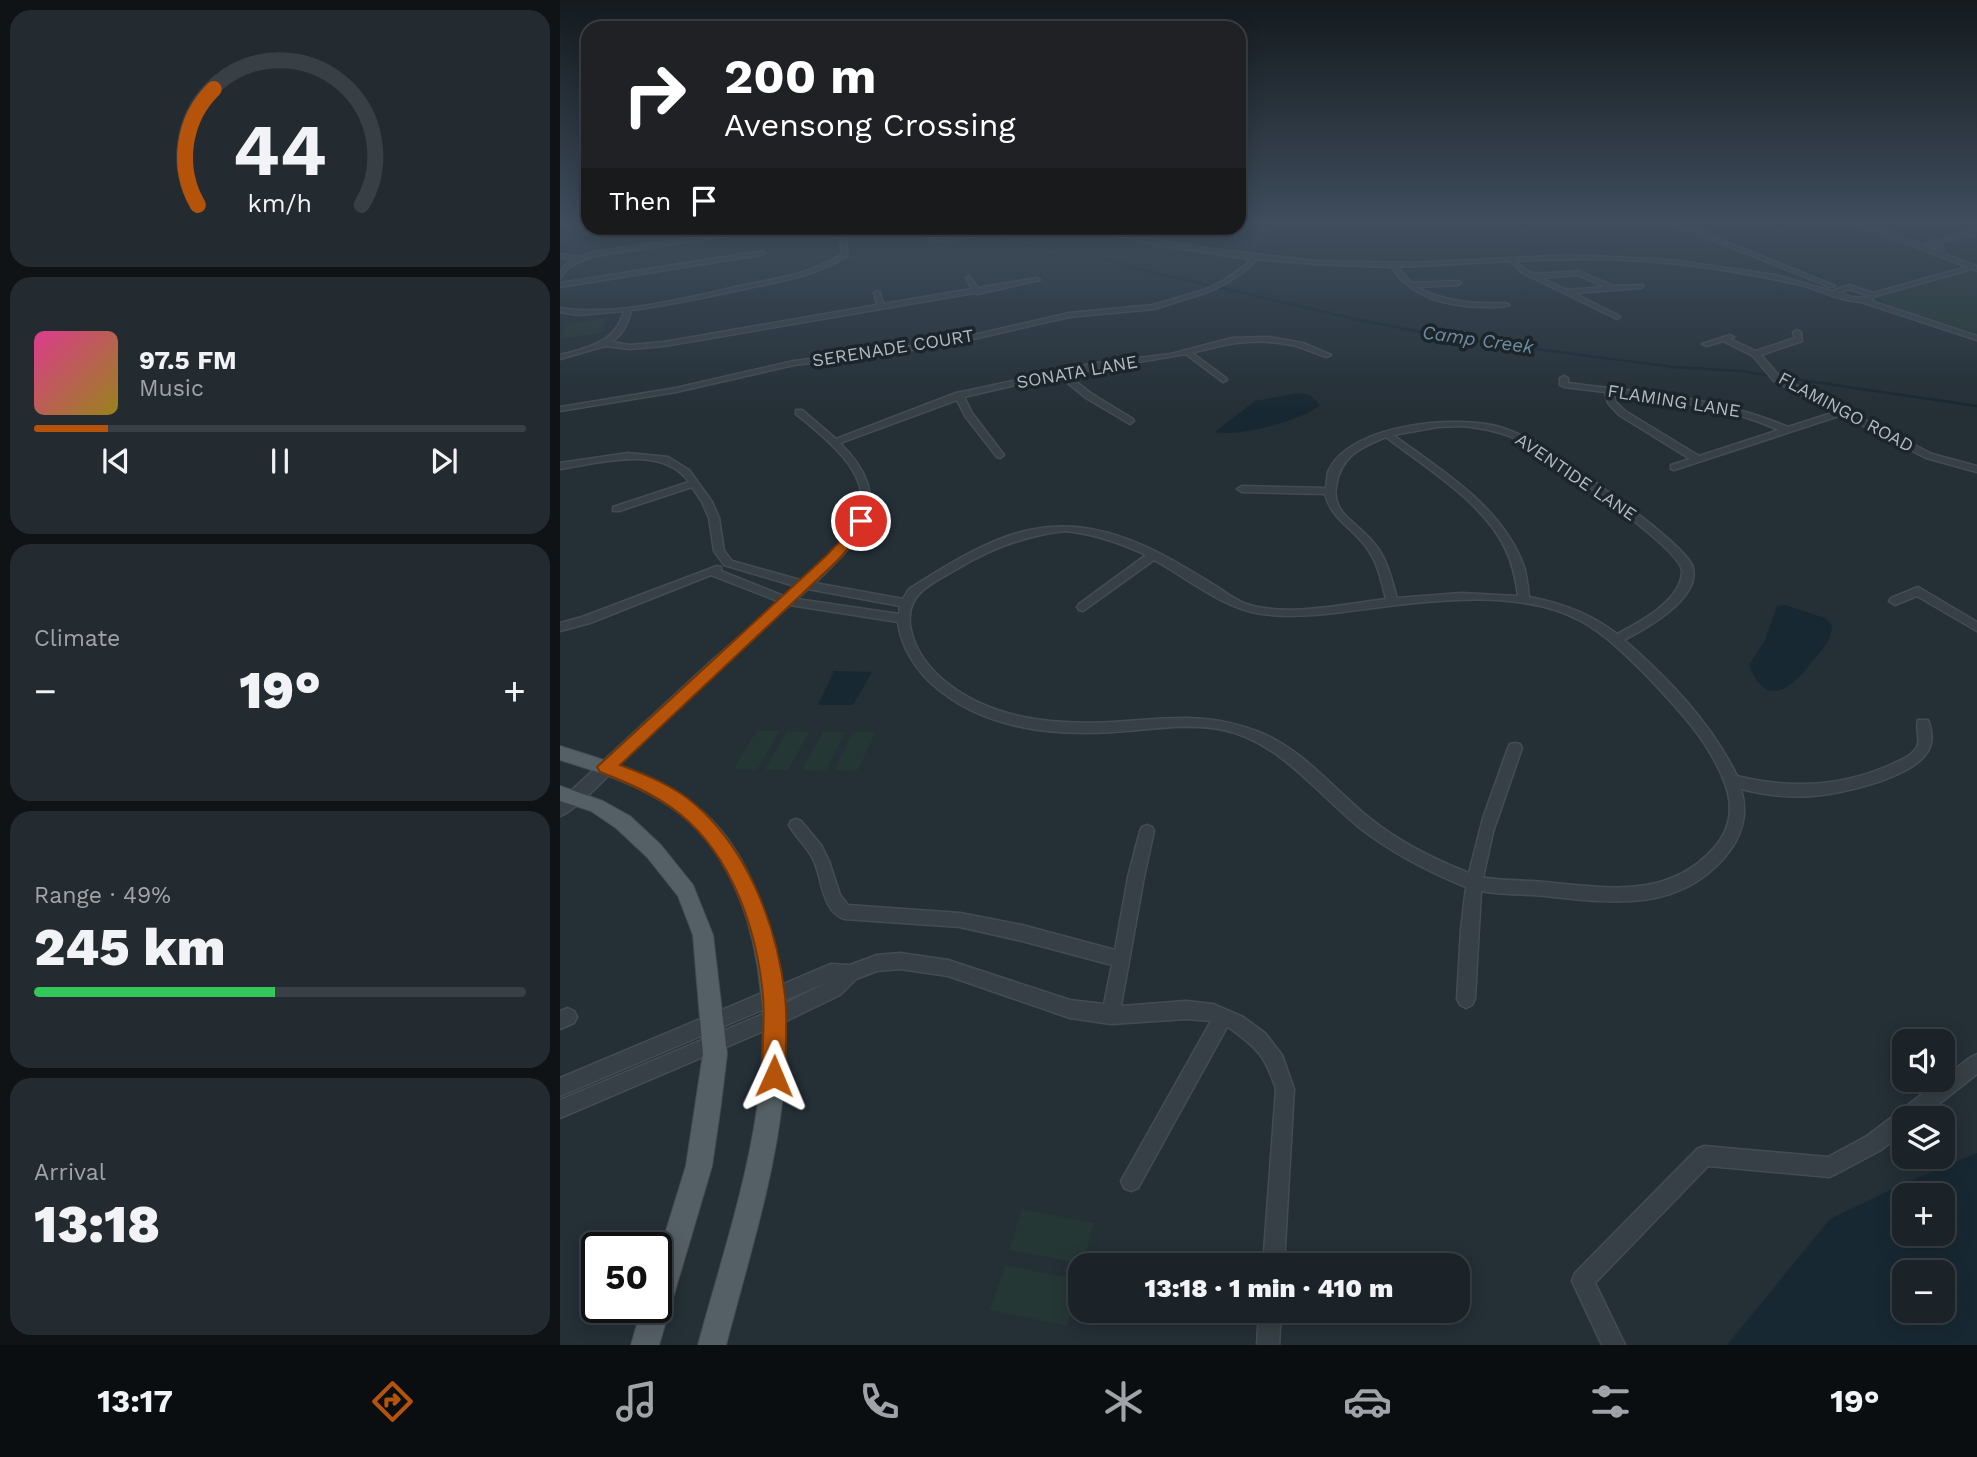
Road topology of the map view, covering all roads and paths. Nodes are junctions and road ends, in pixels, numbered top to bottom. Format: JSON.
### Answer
{"nodes":[{"id":1,"x":743,"y":286,"type":"edge"},
{"id":2,"x":973,"y":286,"type":"edge"},
{"id":3,"x":1008,"y":286,"type":"edge"},
{"id":4,"x":1217,"y":286,"type":"edge"},
{"id":5,"x":1414,"y":286,"type":"edge"},
{"id":6,"x":1554,"y":286,"type":"edge"},
{"id":7,"x":1606,"y":286,"type":"edge"},
{"id":8,"x":1641,"y":286,"type":"dead end"},
{"id":9,"x":1806,"y":286,"type":"edge"},
{"id":10,"x":1827,"y":286,"type":"edge"},
{"id":11,"x":1845,"y":286,"type":"edge"},
{"id":12,"x":1904,"y":286,"type":"edge"},
{"id":13,"x":1849,"y":287,"type":"junction"},
{"id":14,"x":1896,"y":288,"type":"junction"},
{"id":15,"x":1613,"y":289,"type":"junction"},
{"id":16,"x":1862,"y":290,"type":"junction"},
{"id":17,"x":1836,"y":291,"type":"junction"},
{"id":18,"x":976,"y":292,"type":"junction"},
{"id":19,"x":1567,"y":292,"type":"junction"},
{"id":20,"x":877,"y":293,"type":"dead end"},
{"id":21,"x":1872,"y":297,"type":"junction"},
{"id":22,"x":1861,"y":300,"type":"junction"},
{"id":23,"x":1506,"y":305,"type":"dead end"},
{"id":24,"x":881,"y":308,"type":"junction"},
{"id":25,"x":628,"y":310,"type":"junction"},
{"id":26,"x":562,"y":313,"type":"edge"},
{"id":27,"x":1901,"y":313,"type":"junction"},
{"id":28,"x":1617,"y":317,"type":"dead end"},
{"id":29,"x":1797,"y":332,"type":"dead end"},
{"id":30,"x":1736,"y":336,"type":"dead end"},
{"id":31,"x":1977,"y":338,"type":"edge"},
{"id":32,"x":1724,"y":339,"type":"junction"},
{"id":33,"x":603,"y":343,"type":"junction"},
{"id":34,"x":1706,"y":344,"type":"dead end"},
{"id":35,"x":1186,"y":352,"type":"junction"},
{"id":36,"x":1756,"y":354,"type":"junction"},
{"id":37,"x":1327,"y":355,"type":"dead end"},
{"id":38,"x":560,"y":358,"type":"edge"},
{"id":39,"x":1060,"y":373,"type":"junction"},
{"id":40,"x":1564,"y":378,"type":"dead end"},
{"id":41,"x":1223,"y":380,"type":"dead end"},
{"id":42,"x":1609,"y":391,"type":"junction"},
{"id":43,"x":959,"y":395,"type":"junction"},
{"id":44,"x":560,"y":409,"type":"edge"},
{"id":45,"x":799,"y":412,"type":"dead end"},
{"id":46,"x":1843,"y":412,"type":"junction"},
{"id":47,"x":1130,"y":421,"type":"dead end"},
{"id":48,"x":1787,"y":430,"type":"junction"},
{"id":49,"x":1388,"y":435,"type":"junction"},
{"id":50,"x":833,"y":443,"type":"junction"},
{"id":51,"x":1000,"y":455,"type":"dead end"},
{"id":52,"x":1697,"y":459,"type":"junction"},
{"id":53,"x":560,"y":466,"type":"edge"},
{"id":54,"x":1674,"y":467,"type":"dead end"},
{"id":55,"x":1977,"y":469,"type":"edge"},
{"id":56,"x":693,"y":484,"type":"junction"},
{"id":57,"x":1242,"y":489,"type":"dead end"},
{"id":58,"x":1330,"y":491,"type":"junction"},
{"id":59,"x":616,"y":509,"type":"dead end"},
{"id":60,"x":1152,"y":556,"type":"junction"},
{"id":61,"x":728,"y":563,"type":"junction"},
{"id":62,"x":713,"y":572,"type":"junction"},
{"id":63,"x":804,"y":585,"type":"junction"},
{"id":64,"x":1524,"y":599,"type":"junction"},
{"id":65,"x":787,"y":601,"type":"junction"},
{"id":66,"x":1895,"y":601,"type":"dead end"},
{"id":67,"x":1393,"y":602,"type":"junction"},
{"id":68,"x":905,"y":603,"type":"junction"},
{"id":69,"x":1083,"y":607,"type":"dead end"},
{"id":70,"x":904,"y":619,"type":"junction"},
{"id":71,"x":560,"y":626,"type":"edge"},
{"id":72,"x":1977,"y":627,"type":"edge"},
{"id":73,"x":1615,"y":640,"type":"junction"},
{"id":74,"x":1923,"y":724,"type":"dead end"},
{"id":75,"x":1516,"y":748,"type":"dead end"},
{"id":76,"x":560,"y":753,"type":"edge"},
{"id":77,"x":606,"y":767,"type":"junction"},
{"id":78,"x":1732,"y":781,"type":"junction"},
{"id":79,"x":565,"y":800,"type":"edge"},
{"id":80,"x":796,"y":825,"type":"dead end"},
{"id":81,"x":1147,"y":831,"type":"dead end"},
{"id":82,"x":1474,"y":883,"type":"junction"},
{"id":83,"x":1122,"y":960,"type":"junction"},
{"id":84,"x":850,"y":974,"type":"joint"},
{"id":85,"x":1466,"y":999,"type":"dead end"},
{"id":86,"x":774,"y":1007,"type":"junction"},
{"id":87,"x":1111,"y":1015,"type":"junction"},
{"id":88,"x":1223,"y":1017,"type":"junction"},
{"id":89,"x":714,"y":1033,"type":"junction"},
{"id":90,"x":1977,"y":1063,"type":"edge"},
{"id":91,"x":560,"y":1087,"type":"edge"},
{"id":92,"x":1922,"y":1106,"type":"edge"},
{"id":93,"x":560,"y":1109,"type":"edge"},
{"id":94,"x":1892,"y":1129,"type":"edge"},
{"id":95,"x":1131,"y":1181,"type":"dead end"},
{"id":96,"x":1275,"y":1253,"type":"edge"},
{"id":97,"x":1269,"y":1323,"type":"edge"},
{"id":98,"x":645,"y":1345,"type":"edge"},
{"id":99,"x":712,"y":1345,"type":"edge"},
{"id":100,"x":1268,"y":1345,"type":"edge"},
{"id":101,"x":1614,"y":1345,"type":"edge"}],
"edges":[{"from":1,"to":25,"type":"street"},
{"from":2,"to":18,"type":"street"},
{"from":3,"to":18,"type":"street"},
{"from":4,"to":44,"type":"street","name":"SERENADE COURT"},
{"from":5,"to":23,"type":"street"},
{"from":6,"to":19,"type":"street"},
{"from":7,"to":15,"type":"street"},
{"from":8,"to":15,"type":"street"},
{"from":9,"to":17,"type":"street"},
{"from":10,"to":17,"type":"street"},
{"from":11,"to":13,"type":"street"},
{"from":12,"to":14,"type":"street"},
{"from":13,"to":16,"type":"street"},
{"from":13,"to":17,"type":"street"},
{"from":14,"to":16,"type":"street"},
{"from":14,"to":21,"type":"street"},
{"from":15,"to":19,"type":"street"},
{"from":16,"to":21,"type":"street"},
{"from":17,"to":22,"type":"street"},
{"from":18,"to":24,"type":"street"},
{"from":19,"to":28,"type":"street"},
{"from":20,"to":24,"type":"street"},
{"from":21,"to":22,"type":"street"},
{"from":21,"to":27,"type":"street"},
{"from":22,"to":27,"type":"street"},
{"from":24,"to":33,"type":"street"},
{"from":25,"to":26,"type":"street"},
{"from":25,"to":33,"type":"street"},
{"from":27,"to":31,"type":"street"},
{"from":29,"to":36,"type":"street"},
{"from":30,"to":32,"type":"street"},
{"from":32,"to":34,"type":"street"},
{"from":32,"to":36,"type":"street","name":"FLAMINGO ROAD"},
{"from":33,"to":38,"type":"street"},
{"from":35,"to":37,"type":"street","name":"SONATA LANE"},
{"from":35,"to":39,"type":"street","name":"SONATA LANE"},
{"from":35,"to":41,"type":"street"},
{"from":36,"to":46,"type":"street","name":"FLAMINGO ROAD"},
{"from":39,"to":43,"type":"street","name":"SONATA LANE"},
{"from":39,"to":47,"type":"street"},
{"from":40,"to":42,"type":"street","name":"FLAMING LANE"},
{"from":42,"to":48,"type":"street","name":"FLAMING LANE"},
{"from":42,"to":52,"type":"street"},
{"from":43,"to":50,"type":"street","name":"SONATA LANE"},
{"from":43,"to":51,"type":"street"},
{"from":45,"to":50,"type":"street"},
{"from":46,"to":48,"type":"street"},
{"from":46,"to":55,"type":"street","name":"FLAMINGO ROAD"},
{"from":48,"to":52,"type":"street"},
{"from":49,"to":58,"type":"street","name":"AVENTIDE LANE"},
{"from":49,"to":64,"type":"street"},
{"from":49,"to":73,"type":"street","name":"AVENTIDE LANE"},
{"from":50,"to":63,"type":"street"},
{"from":52,"to":54,"type":"street"},
{"from":53,"to":56,"type":"street"},
{"from":56,"to":59,"type":"street"},
{"from":56,"to":61,"type":"street"},
{"from":57,"to":58,"type":"street"},
{"from":58,"to":67,"type":"street"},
{"from":60,"to":67,"type":"street"},
{"from":60,"to":68,"type":"street"},
{"from":60,"to":69,"type":"street"},
{"from":61,"to":62,"type":"street"},
{"from":61,"to":63,"type":"street"},
{"from":62,"to":65,"type":"street"},
{"from":62,"to":71,"type":"street"},
{"from":63,"to":65,"type":"street"},
{"from":63,"to":68,"type":"street"},
{"from":64,"to":67,"type":"street"},
{"from":64,"to":73,"type":"street"},
{"from":65,"to":70,"type":"street"},
{"from":65,"to":77,"type":"street"},
{"from":66,"to":72,"type":"street"},
{"from":68,"to":70,"type":"street"},
{"from":70,"to":82,"type":"street"},
{"from":73,"to":78,"type":"street"},
{"from":74,"to":78,"type":"street"},
{"from":75,"to":82,"type":"street"},
{"from":76,"to":77,"type":"main road"},
{"from":77,"to":79,"type":"street"},
{"from":77,"to":86,"type":"main road"},
{"from":78,"to":82,"type":"street"},
{"from":79,"to":89,"type":"main road"},
{"from":80,"to":83,"type":"street"},
{"from":81,"to":83,"type":"street"},
{"from":82,"to":85,"type":"street"},
{"from":83,"to":87,"type":"street"},
{"from":84,"to":86,"type":"street"},
{"from":84,"to":87,"type":"street"},
{"from":86,"to":89,"type":"street"},
{"from":86,"to":99,"type":"main road"},
{"from":87,"to":88,"type":"street"},
{"from":88,"to":95,"type":"street"},
{"from":88,"to":96,"type":"street"},
{"from":89,"to":91,"type":"street"},
{"from":89,"to":93,"type":"street"},
{"from":89,"to":98,"type":"main road"},
{"from":90,"to":92,"type":"street"},
{"from":94,"to":101,"type":"street"},
{"from":97,"to":100,"type":"street"}]}
